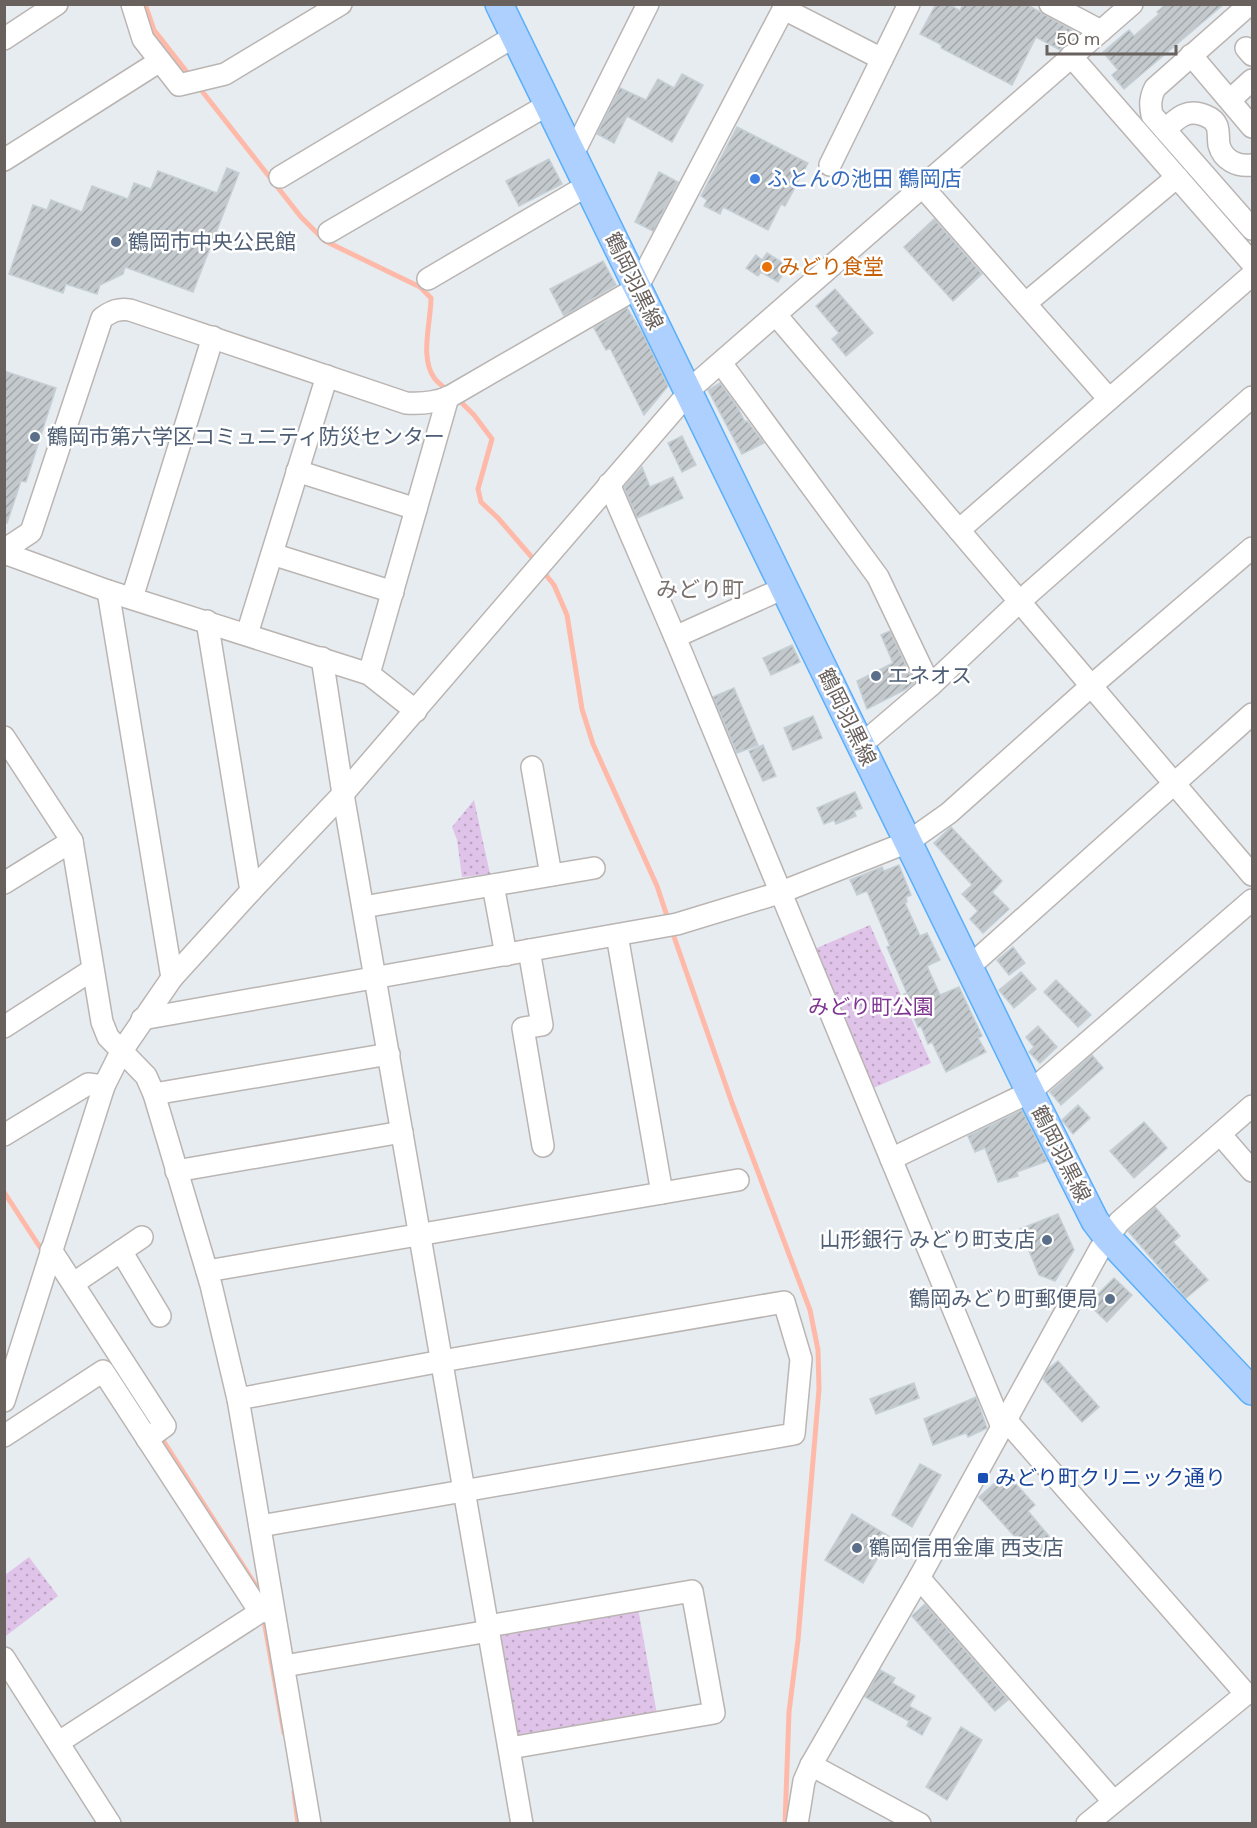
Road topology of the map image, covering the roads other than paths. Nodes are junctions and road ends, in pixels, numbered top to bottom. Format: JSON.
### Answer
{"nodes":[{"id":1,"x":57,"y":4,"type":"edge"},
{"id":2,"x":132,"y":4,"type":"edge"},
{"id":3,"x":341,"y":4,"type":"edge"},
{"id":4,"x":499,"y":4,"type":"edge"},
{"id":5,"x":648,"y":4,"type":"edge"},
{"id":6,"x":909,"y":4,"type":"edge"},
{"id":7,"x":1050,"y":4,"type":"edge"},
{"id":8,"x":1132,"y":4,"type":"edge"},
{"id":9,"x":1250,"y":4,"type":"edge"},
{"id":10,"x":785,"y":7,"type":"edge"},
{"id":11,"x":1101,"y":31,"type":"junction"},
{"id":12,"x":515,"y":36,"type":"junction"},
{"id":13,"x":4,"y":39,"type":"edge"},
{"id":14,"x":1191,"y":55,"type":"junction"},
{"id":15,"x":1071,"y":56,"type":"junction"},
{"id":16,"x":882,"y":59,"type":"junction"},
{"id":17,"x":159,"y":61,"type":"junction"},
{"id":18,"x":1252,"y":80,"type":"edge"},
{"id":19,"x":549,"y":104,"type":"junction"},
{"id":20,"x":1244,"y":111,"type":"edge"},
{"id":21,"x":1165,"y":130,"type":"junction"},
{"id":22,"x":573,"y":154,"type":"junction"},
{"id":23,"x":4,"y":160,"type":"edge"},
{"id":24,"x":830,"y":165,"type":"dead end"},
{"id":25,"x":1252,"y":165,"type":"edge"},
{"id":26,"x":280,"y":177,"type":"dead end"},
{"id":27,"x":1178,"y":177,"type":"junction"},
{"id":28,"x":588,"y":185,"type":"junction"},
{"id":29,"x":922,"y":186,"type":"junction"},
{"id":30,"x":1252,"y":227,"type":"edge"},
{"id":31,"x":329,"y":232,"type":"dead end"},
{"id":32,"x":1252,"y":263,"type":"edge"},
{"id":33,"x":1252,"y":275,"type":"edge"},
{"id":34,"x":428,"y":279,"type":"dead end"},
{"id":35,"x":637,"y":288,"type":"junction"},
{"id":36,"x":1026,"y":303,"type":"junction"},
{"id":37,"x":776,"y":315,"type":"junction"},
{"id":38,"x":213,"y":338,"type":"junction"},
{"id":39,"x":722,"y":363,"type":"junction"},
{"id":40,"x":327,"y":376,"type":"junction"},
{"id":41,"x":454,"y":394,"type":"junction"},
{"id":42,"x":689,"y":394,"type":"junction"},
{"id":43,"x":1252,"y":397,"type":"edge"},
{"id":44,"x":1109,"y":399,"type":"junction"},
{"id":45,"x":297,"y":471,"type":"junction"},
{"id":46,"x":609,"y":484,"type":"junction"},
{"id":47,"x":416,"y":509,"type":"junction"},
{"id":48,"x":959,"y":530,"type":"junction"},
{"id":49,"x":1252,"y":548,"type":"edge"},
{"id":50,"x":4,"y":551,"type":"edge"},
{"id":51,"x":272,"y":554,"type":"junction"},
{"id":52,"x":784,"y":588,"type":"junction"},
{"id":53,"x":108,"y":591,"type":"junction"},
{"id":54,"x":393,"y":592,"type":"junction"},
{"id":55,"x":132,"y":598,"type":"junction"},
{"id":56,"x":1019,"y":602,"type":"junction"},
{"id":57,"x":207,"y":621,"type":"junction"},
{"id":58,"x":247,"y":634,"type":"junction"},
{"id":59,"x":675,"y":637,"type":"junction"},
{"id":60,"x":322,"y":658,"type":"junction"},
{"id":61,"x":369,"y":674,"type":"junction"},
{"id":62,"x":930,"y":686,"type":"junction"},
{"id":63,"x":1091,"y":686,"type":"junction"},
{"id":64,"x":416,"y":711,"type":"junction"},
{"id":65,"x":1252,"y":714,"type":"edge"},
{"id":66,"x":4,"y":737,"type":"edge"},
{"id":67,"x":861,"y":746,"type":"junction"},
{"id":68,"x":532,"y":766,"type":"dead end"},
{"id":69,"x":1173,"y":783,"type":"junction"},
{"id":70,"x":343,"y":794,"type":"junction"},
{"id":71,"x":72,"y":841,"type":"junction"},
{"id":72,"x":908,"y":842,"type":"junction"},
{"id":73,"x":594,"y":868,"type":"dead end"},
{"id":74,"x":551,"y":875,"type":"junction"},
{"id":75,"x":1252,"y":875,"type":"edge"},
{"id":76,"x":4,"y":883,"type":"edge"},
{"id":77,"x":494,"y":885,"type":"junction"},
{"id":78,"x":251,"y":891,"type":"junction"},
{"id":79,"x":780,"y":893,"type":"junction"},
{"id":80,"x":1252,"y":900,"type":"edge"},
{"id":81,"x":363,"y":907,"type":"junction"},
{"id":82,"x":617,"y":935,"type":"junction"},
{"id":83,"x":529,"y":950,"type":"junction"},
{"id":84,"x":506,"y":955,"type":"junction"},
{"id":85,"x":969,"y":967,"type":"junction"},
{"id":86,"x":92,"y":970,"type":"junction"},
{"id":87,"x":375,"y":977,"type":"junction"},
{"id":88,"x":172,"y":978,"type":"junction"},
{"id":89,"x":142,"y":1019,"type":"junction"},
{"id":90,"x":4,"y":1027,"type":"edge"},
{"id":91,"x":121,"y":1052,"type":"junction"},
{"id":92,"x":389,"y":1054,"type":"junction"},
{"id":93,"x":104,"y":1086,"type":"junction"},
{"id":94,"x":1029,"y":1092,"type":"junction"},
{"id":95,"x":154,"y":1094,"type":"junction"},
{"id":96,"x":1252,"y":1106,"type":"edge"},
{"id":97,"x":402,"y":1132,"type":"junction"},
{"id":98,"x":4,"y":1134,"type":"edge"},
{"id":99,"x":1220,"y":1134,"type":"junction"},
{"id":100,"x":543,"y":1146,"type":"dead end"},
{"id":101,"x":891,"y":1159,"type":"junction"},
{"id":102,"x":176,"y":1171,"type":"junction"},
{"id":103,"x":1252,"y":1171,"type":"edge"},
{"id":104,"x":738,"y":1180,"type":"dead end"},
{"id":105,"x":662,"y":1193,"type":"junction"},
{"id":106,"x":420,"y":1234,"type":"junction"},
{"id":107,"x":142,"y":1237,"type":"dead end"},
{"id":108,"x":1108,"y":1238,"type":"junction"},
{"id":109,"x":51,"y":1250,"type":"junction"},
{"id":110,"x":121,"y":1251,"type":"junction"},
{"id":111,"x":207,"y":1271,"type":"junction"},
{"id":112,"x":74,"y":1283,"type":"junction"},
{"id":113,"x":160,"y":1316,"type":"dead end"},
{"id":114,"x":442,"y":1361,"type":"junction"},
{"id":115,"x":1252,"y":1391,"type":"edge"},
{"id":116,"x":238,"y":1399,"type":"junction"},
{"id":117,"x":4,"y":1401,"type":"edge"},
{"id":118,"x":1004,"y":1423,"type":"junction"},
{"id":119,"x":4,"y":1436,"type":"edge"},
{"id":120,"x":147,"y":1438,"type":"junction"},
{"id":121,"x":465,"y":1491,"type":"junction"},
{"id":122,"x":260,"y":1526,"type":"junction"},
{"id":123,"x":920,"y":1578,"type":"junction"},
{"id":124,"x":267,"y":1611,"type":"junction"},
{"id":125,"x":489,"y":1628,"type":"junction"},
{"id":126,"x":4,"y":1658,"type":"edge"},
{"id":127,"x":284,"y":1666,"type":"junction"},
{"id":128,"x":59,"y":1742,"type":"junction"},
{"id":129,"x":510,"y":1748,"type":"junction"},
{"id":130,"x":811,"y":1765,"type":"junction"},
{"id":131,"x":1113,"y":1801,"type":"junction"},
{"id":132,"x":110,"y":1824,"type":"edge"},
{"id":133,"x":310,"y":1824,"type":"edge"},
{"id":134,"x":522,"y":1824,"type":"edge"},
{"id":135,"x":797,"y":1824,"type":"edge"},
{"id":136,"x":920,"y":1824,"type":"edge"},
{"id":137,"x":1088,"y":1824,"type":"edge"}],
"edges":[{"from":1,"to":13,"type":"street"},
{"from":2,"to":17,"type":"street"},
{"from":3,"to":17,"type":"street"},
{"from":4,"to":12,"type":"main road","name":"鶴岡羽黒線"},
{"from":5,"to":22,"type":"street"},
{"from":6,"to":16,"type":"street"},
{"from":7,"to":11,"type":"street"},
{"from":8,"to":11,"type":"street"},
{"from":9,"to":14,"type":"street"},
{"from":10,"to":16,"type":"street"},
{"from":10,"to":35,"type":"street"},
{"from":11,"to":15,"type":"street"},
{"from":12,"to":19,"type":"main road","name":"鶴岡羽黒線"},
{"from":12,"to":26,"type":"street"},
{"from":14,"to":20,"type":"street"},
{"from":14,"to":21,"type":"street"},
{"from":15,"to":27,"type":"street"},
{"from":15,"to":29,"type":"street"},
{"from":16,"to":24,"type":"street"},
{"from":17,"to":23,"type":"street"},
{"from":18,"to":20,"type":"street"},
{"from":19,"to":22,"type":"main road","name":"鶴岡羽黒線"},
{"from":19,"to":31,"type":"street"},
{"from":21,"to":25,"type":"street"},
{"from":21,"to":30,"type":"street"},
{"from":22,"to":28,"type":"main road","name":"鶴岡羽黒線"},
{"from":27,"to":32,"type":"street"},
{"from":27,"to":36,"type":"street"},
{"from":28,"to":34,"type":"street"},
{"from":28,"to":35,"type":"main road","name":"鶴岡羽黒線"},
{"from":29,"to":36,"type":"street"},
{"from":29,"to":37,"type":"street"},
{"from":33,"to":44,"type":"street"},
{"from":35,"to":41,"type":"street"},
{"from":35,"to":42,"type":"main road","name":"鶴岡羽黒線"},
{"from":36,"to":44,"type":"street"},
{"from":37,"to":39,"type":"street"},
{"from":37,"to":48,"type":"street"},
{"from":38,"to":40,"type":"street"},
{"from":38,"to":50,"type":"street"},
{"from":38,"to":55,"type":"street"},
{"from":39,"to":42,"type":"street"},
{"from":39,"to":62,"type":"street"},
{"from":40,"to":41,"type":"street"},
{"from":40,"to":45,"type":"street"},
{"from":41,"to":47,"type":"street"},
{"from":42,"to":46,"type":"street"},
{"from":42,"to":52,"type":"main road","name":"鶴岡羽黒線"},
{"from":43,"to":56,"type":"street"},
{"from":44,"to":48,"type":"street"},
{"from":45,"to":47,"type":"street"},
{"from":45,"to":51,"type":"street"},
{"from":46,"to":59,"type":"street"},
{"from":46,"to":64,"type":"street"},
{"from":47,"to":54,"type":"street"},
{"from":48,"to":56,"type":"street"},
{"from":49,"to":63,"type":"street"},
{"from":50,"to":53,"type":"street"},
{"from":51,"to":54,"type":"street"},
{"from":51,"to":58,"type":"street"},
{"from":52,"to":59,"type":"street"},
{"from":52,"to":67,"type":"main road","name":"鶴岡羽黒線"},
{"from":53,"to":55,"type":"street"},
{"from":53,"to":88,"type":"street"},
{"from":54,"to":61,"type":"street"},
{"from":55,"to":57,"type":"street"},
{"from":56,"to":62,"type":"street"},
{"from":56,"to":63,"type":"street"},
{"from":57,"to":58,"type":"street"},
{"from":57,"to":78,"type":"street"},
{"from":58,"to":60,"type":"street"},
{"from":59,"to":79,"type":"street"},
{"from":60,"to":61,"type":"street"},
{"from":60,"to":70,"type":"street"},
{"from":61,"to":64,"type":"street"},
{"from":62,"to":67,"type":"street"},
{"from":63,"to":69,"type":"street"},
{"from":63,"to":72,"type":"street"},
{"from":64,"to":70,"type":"street"},
{"from":65,"to":69,"type":"street"},
{"from":66,"to":71,"type":"street"},
{"from":67,"to":72,"type":"main road","name":"鶴岡羽黒線"},
{"from":68,"to":74,"type":"street"},
{"from":69,"to":75,"type":"street"},
{"from":69,"to":85,"type":"street"},
{"from":70,"to":78,"type":"street"},
{"from":70,"to":81,"type":"street"},
{"from":71,"to":76,"type":"street"},
{"from":71,"to":86,"type":"street"},
{"from":72,"to":79,"type":"street"},
{"from":72,"to":85,"type":"main road","name":"鶴岡羽黒線"},
{"from":73,"to":74,"type":"street"},
{"from":74,"to":77,"type":"street"},
{"from":77,"to":81,"type":"street"},
{"from":77,"to":84,"type":"street"},
{"from":78,"to":88,"type":"street"},
{"from":79,"to":82,"type":"street"},
{"from":79,"to":101,"type":"street"},
{"from":80,"to":94,"type":"street"},
{"from":81,"to":87,"type":"street"},
{"from":82,"to":83,"type":"street"},
{"from":82,"to":105,"type":"street"},
{"from":83,"to":84,"type":"street"},
{"from":83,"to":100,"type":"street"},
{"from":84,"to":87,"type":"street"},
{"from":85,"to":94,"type":"main road","name":"鶴岡羽黒線"},
{"from":86,"to":90,"type":"street"},
{"from":86,"to":91,"type":"street"},
{"from":87,"to":89,"type":"street"},
{"from":87,"to":92,"type":"street"},
{"from":88,"to":89,"type":"street"},
{"from":89,"to":91,"type":"street"},
{"from":91,"to":93,"type":"street"},
{"from":91,"to":95,"type":"street"},
{"from":92,"to":95,"type":"street"},
{"from":92,"to":97,"type":"street"},
{"from":93,"to":98,"type":"street"},
{"from":93,"to":109,"type":"street"},
{"from":94,"to":101,"type":"street"},
{"from":94,"to":108,"type":"main road","name":"鶴岡羽黒線"},
{"from":95,"to":102,"type":"street"},
{"from":96,"to":99,"type":"street"},
{"from":97,"to":102,"type":"street"},
{"from":97,"to":106,"type":"street"},
{"from":99,"to":103,"type":"street"},
{"from":99,"to":108,"type":"street"},
{"from":101,"to":118,"type":"street"},
{"from":102,"to":111,"type":"street"},
{"from":104,"to":105,"type":"street"},
{"from":105,"to":106,"type":"street"},
{"from":106,"to":111,"type":"street"},
{"from":106,"to":114,"type":"street"},
{"from":107,"to":110,"type":"street"},
{"from":108,"to":115,"type":"main road","name":"鶴岡羽黒線"},
{"from":108,"to":118,"type":"street"},
{"from":109,"to":112,"type":"street"},
{"from":109,"to":117,"type":"street"},
{"from":110,"to":112,"type":"street"},
{"from":110,"to":113,"type":"street"},
{"from":111,"to":116,"type":"street"},
{"from":112,"to":120,"type":"street"},
{"from":114,"to":116,"type":"street"},
{"from":114,"to":121,"type":"street"},
{"from":114,"to":121,"type":"street"},
{"from":116,"to":122,"type":"street"},
{"from":118,"to":123,"type":"street"},
{"from":118,"to":131,"type":"street"},
{"from":119,"to":120,"type":"street"},
{"from":120,"to":124,"type":"street"},
{"from":121,"to":122,"type":"street"},
{"from":121,"to":125,"type":"street"},
{"from":122,"to":124,"type":"street"},
{"from":123,"to":130,"type":"street"},
{"from":123,"to":131,"type":"street"},
{"from":124,"to":127,"type":"street"},
{"from":124,"to":128,"type":"street"},
{"from":125,"to":127,"type":"street"},
{"from":125,"to":129,"type":"street"},
{"from":125,"to":129,"type":"street"},
{"from":126,"to":128,"type":"street"},
{"from":127,"to":133,"type":"street"},
{"from":128,"to":132,"type":"street"},
{"from":129,"to":134,"type":"street"},
{"from":130,"to":135,"type":"street"},
{"from":130,"to":136,"type":"street"},
{"from":131,"to":137,"type":"street"}]}
